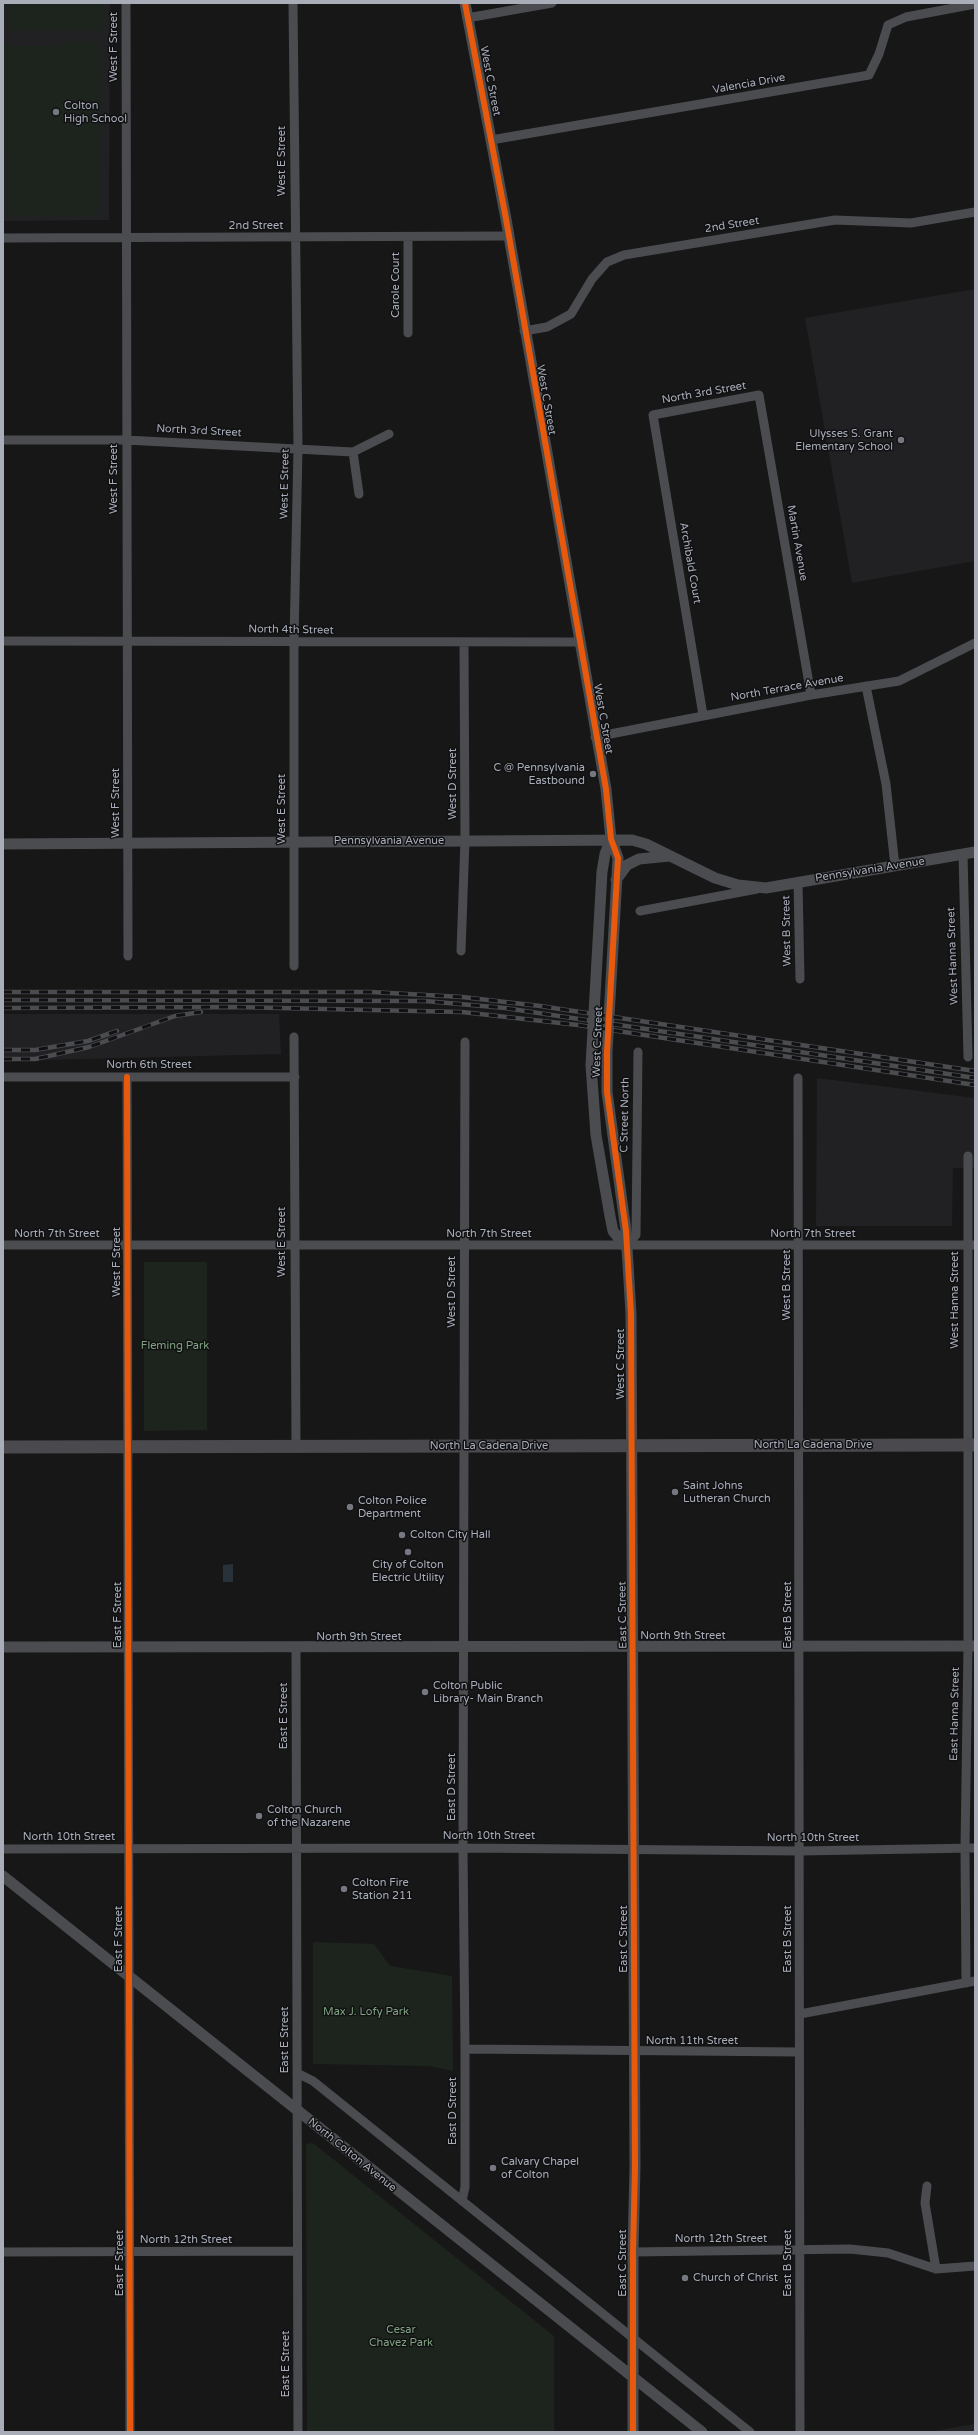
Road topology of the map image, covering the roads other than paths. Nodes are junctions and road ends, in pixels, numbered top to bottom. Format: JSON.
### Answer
{"nodes":[{"id":1,"x":126,"y":3,"type":"edge"},
{"id":2,"x":293,"y":3,"type":"edge"},
{"id":3,"x":465,"y":3,"type":"edge"},
{"id":4,"x":552,"y":3,"type":"edge"},
{"id":5,"x":975,"y":4,"type":"edge"},
{"id":6,"x":467,"y":18,"type":"junction"},
{"id":7,"x":491,"y":140,"type":"junction"},
{"id":8,"x":975,"y":212,"type":"edge"},
{"id":9,"x":508,"y":236,"type":"junction"},
{"id":10,"x":408,"y":237,"type":"junction"},
{"id":11,"x":3,"y":238,"type":"edge"},
{"id":12,"x":126,"y":238,"type":"junction"},
{"id":13,"x":294,"y":238,"type":"junction"},
{"id":14,"x":524,"y":331,"type":"junction"},
{"id":15,"x":408,"y":334,"type":"dead end"},
{"id":16,"x":759,"y":395,"type":"joint"},
{"id":17,"x":653,"y":414,"type":"joint"},
{"id":18,"x":389,"y":434,"type":"dead end"},
{"id":19,"x":3,"y":440,"type":"edge"},
{"id":20,"x":126,"y":440,"type":"junction"},
{"id":21,"x":298,"y":448,"type":"junction"},
{"id":22,"x":353,"y":452,"type":"junction"},
{"id":23,"x":359,"y":494,"type":"dead end"},
{"id":24,"x":3,"y":641,"type":"edge"},
{"id":25,"x":127,"y":641,"type":"junction"},
{"id":26,"x":294,"y":641,"type":"junction"},
{"id":27,"x":464,"y":642,"type":"junction"},
{"id":28,"x":579,"y":642,"type":"junction"},
{"id":29,"x":975,"y":643,"type":"edge"},
{"id":30,"x":866,"y":686,"type":"junction"},
{"id":31,"x":811,"y":695,"type":"junction"},
{"id":32,"x":703,"y":715,"type":"junction"},
{"id":33,"x":595,"y":737,"type":"junction"},
{"id":34,"x":611,"y":839,"type":"junction"},
{"id":35,"x":465,"y":840,"type":"junction"},
{"id":36,"x":294,"y":841,"type":"junction"},
{"id":37,"x":128,"y":843,"type":"junction"},
{"id":38,"x":3,"y":844,"type":"edge"},
{"id":39,"x":975,"y":852,"type":"edge"},
{"id":40,"x":962,"y":854,"type":"junction"},
{"id":41,"x":670,"y":856,"type":"junction"},
{"id":42,"x":895,"y":866,"type":"junction"},
{"id":43,"x":616,"y":880,"type":"junction"},
{"id":44,"x":798,"y":882,"type":"junction"},
{"id":45,"x":766,"y":888,"type":"junction"},
{"id":46,"x":640,"y":911,"type":"dead end"},
{"id":47,"x":461,"y":951,"type":"dead end"},
{"id":48,"x":128,"y":956,"type":"dead end"},
{"id":49,"x":294,"y":966,"type":"dead end"},
{"id":50,"x":800,"y":979,"type":"dead end"},
{"id":51,"x":971,"y":1013,"type":"edge"},
{"id":52,"x":294,"y":1037,"type":"dead end"},
{"id":53,"x":465,"y":1042,"type":"dead end"},
{"id":54,"x":638,"y":1052,"type":"dead end"},
{"id":55,"x":968,"y":1057,"type":"dead end"},
{"id":56,"x":3,"y":1077,"type":"edge"},
{"id":57,"x":127,"y":1077,"type":"junction"},
{"id":58,"x":295,"y":1077,"type":"junction"},
{"id":59,"x":798,"y":1078,"type":"dead end"},
{"id":60,"x":968,"y":1156,"type":"dead end"},
{"id":61,"x":3,"y":1245,"type":"edge"},
{"id":62,"x":971,"y":1245,"type":"edge"},
{"id":63,"x":127,"y":1246,"type":"junction"},
{"id":64,"x":294,"y":1246,"type":"junction"},
{"id":65,"x":464,"y":1246,"type":"junction"},
{"id":66,"x":625,"y":1246,"type":"junction"},
{"id":67,"x":799,"y":1246,"type":"junction"},
{"id":68,"x":631,"y":1445,"type":"junction"},
{"id":69,"x":799,"y":1445,"type":"junction"},
{"id":70,"x":971,"y":1445,"type":"edge"},
{"id":71,"x":128,"y":1446,"type":"junction"},
{"id":72,"x":296,"y":1446,"type":"junction"},
{"id":73,"x":464,"y":1446,"type":"junction"},
{"id":74,"x":3,"y":1447,"type":"edge"},
{"id":75,"x":633,"y":1646,"type":"junction"},
{"id":76,"x":800,"y":1646,"type":"junction"},
{"id":77,"x":972,"y":1646,"type":"edge"},
{"id":78,"x":3,"y":1647,"type":"edge"},
{"id":79,"x":128,"y":1647,"type":"junction"},
{"id":80,"x":296,"y":1647,"type":"junction"},
{"id":81,"x":464,"y":1647,"type":"junction"},
{"id":82,"x":463,"y":1848,"type":"junction"},
{"id":83,"x":965,"y":1848,"type":"junction"},
{"id":84,"x":975,"y":1848,"type":"edge"},
{"id":85,"x":3,"y":1849,"type":"edge"},
{"id":86,"x":129,"y":1849,"type":"junction"},
{"id":87,"x":296,"y":1849,"type":"junction"},
{"id":88,"x":634,"y":1849,"type":"junction"},
{"id":89,"x":800,"y":1851,"type":"junction"},
{"id":90,"x":3,"y":1876,"type":"edge"},
{"id":91,"x":129,"y":1976,"type":"junction"},
{"id":92,"x":971,"y":1982,"type":"edge"},
{"id":93,"x":800,"y":2014,"type":"junction"},
{"id":94,"x":465,"y":2049,"type":"junction"},
{"id":95,"x":634,"y":2051,"type":"junction"},
{"id":96,"x":799,"y":2052,"type":"junction"},
{"id":97,"x":297,"y":2073,"type":"junction"},
{"id":98,"x":297,"y":2111,"type":"junction"},
{"id":99,"x":927,"y":2186,"type":"dead end"},
{"id":100,"x":462,"y":2201,"type":"junction"},
{"id":101,"x":297,"y":2251,"type":"junction"},
{"id":102,"x":800,"y":2251,"type":"junction"},
{"id":103,"x":3,"y":2252,"type":"edge"},
{"id":104,"x":130,"y":2252,"type":"junction"},
{"id":105,"x":633,"y":2252,"type":"junction"},
{"id":106,"x":975,"y":2266,"type":"edge"},
{"id":107,"x":936,"y":2270,"type":"junction"},
{"id":108,"x":633,"y":2337,"type":"junction"},
{"id":109,"x":634,"y":2378,"type":"junction"},
{"id":110,"x":130,"y":2432,"type":"edge"},
{"id":111,"x":298,"y":2432,"type":"edge"},
{"id":112,"x":633,"y":2432,"type":"edge"},
{"id":113,"x":702,"y":2432,"type":"edge"},
{"id":114,"x":750,"y":2432,"type":"edge"},
{"id":115,"x":800,"y":2432,"type":"edge"}],
"edges":[{"from":1,"to":12,"type":"street","name":"West F Street"},
{"from":2,"to":13,"type":"street","name":"West E Street"},
{"from":3,"to":6,"type":"street","name":"West C Street"},
{"from":4,"to":6,"type":"street"},
{"from":5,"to":7,"type":"street","name":"Valencia Drive"},
{"from":6,"to":7,"type":"street","name":"West C Street"},
{"from":7,"to":9,"type":"street","name":"West C Street"},
{"from":8,"to":14,"type":"street","name":"2nd Street"},
{"from":9,"to":10,"type":"street","name":"2nd Street"},
{"from":9,"to":14,"type":"street","name":"West C Street"},
{"from":10,"to":13,"type":"street","name":"2nd Street"},
{"from":10,"to":15,"type":"street","name":"Carole Court"},
{"from":11,"to":12,"type":"street","name":"2nd Street"},
{"from":12,"to":13,"type":"street","name":"2nd Street"},
{"from":12,"to":20,"type":"street","name":"West F Street"},
{"from":13,"to":21,"type":"street","name":"West E Street"},
{"from":14,"to":28,"type":"street","name":"West C Street"},
{"from":16,"to":17,"type":"street","name":"North 3rd Street"},
{"from":16,"to":31,"type":"street","name":"Martin Avenue"},
{"from":17,"to":32,"type":"street","name":"Archibald Court"},
{"from":18,"to":22,"type":"street"},
{"from":19,"to":20,"type":"street","name":"North 3rd Street"},
{"from":20,"to":21,"type":"street","name":"North 3rd Street"},
{"from":20,"to":25,"type":"street","name":"West F Street"},
{"from":21,"to":22,"type":"street","name":"North 3rd Street"},
{"from":21,"to":26,"type":"street","name":"West E Street"},
{"from":22,"to":23,"type":"street"},
{"from":24,"to":25,"type":"street","name":"North 4th Street"},
{"from":25,"to":26,"type":"street","name":"North 4th Street"},
{"from":25,"to":37,"type":"street","name":"West F Street"},
{"from":26,"to":27,"type":"street","name":"North 4th Street"},
{"from":26,"to":36,"type":"street","name":"West E Street"},
{"from":27,"to":28,"type":"street","name":"North 4th Street"},
{"from":27,"to":35,"type":"street","name":"West D Street"},
{"from":28,"to":33,"type":"street","name":"West C Street"},
{"from":29,"to":30,"type":"street","name":"North Terrace Avenue"},
{"from":30,"to":31,"type":"street","name":"North Terrace Avenue"},
{"from":30,"to":42,"type":"street"},
{"from":31,"to":32,"type":"street","name":"North Terrace Avenue"},
{"from":32,"to":33,"type":"street","name":"North Terrace Avenue"},
{"from":33,"to":34,"type":"street","name":"West C Street"},
{"from":34,"to":35,"type":"street","name":"Pennsylvania Avenue"},
{"from":34,"to":41,"type":"street","name":"Pennsylvania Avenue"},
{"from":34,"to":43,"type":"street","name":"West C Street"},
{"from":34,"to":66,"type":"street","name":"West C Street"},
{"from":35,"to":36,"type":"street","name":"Pennsylvania Avenue"},
{"from":35,"to":47,"type":"street","name":"West D Street"},
{"from":36,"to":37,"type":"street","name":"Pennsylvania Avenue"},
{"from":36,"to":49,"type":"street","name":"West E Street"},
{"from":37,"to":38,"type":"street","name":"Pennsylvania Avenue"},
{"from":37,"to":48,"type":"street","name":"West F Street"},
{"from":39,"to":40,"type":"street","name":"Pennsylvania Avenue"},
{"from":40,"to":42,"type":"street","name":"Pennsylvania Avenue"},
{"from":40,"to":51,"type":"street","name":"West Hanna Street"},
{"from":41,"to":43,"type":"street"},
{"from":41,"to":45,"type":"street","name":"Pennsylvania Avenue"},
{"from":42,"to":44,"type":"street","name":"Pennsylvania Avenue"},
{"from":43,"to":66,"type":"street","name":"West C Street"},
{"from":44,"to":45,"type":"street","name":"Pennsylvania Avenue"},
{"from":44,"to":50,"type":"street","name":"West B Street"},
{"from":45,"to":46,"type":"street","name":"Pennsylvania Avenue"},
{"from":51,"to":55,"type":"street","name":"West Hanna Street"},
{"from":52,"to":58,"type":"street","name":"West E Street"},
{"from":53,"to":65,"type":"street","name":"West D Street"},
{"from":54,"to":66,"type":"street","name":"C Street North"},
{"from":56,"to":57,"type":"street","name":"North 6th Street"},
{"from":57,"to":58,"type":"street","name":"North 6th Street"},
{"from":57,"to":63,"type":"street","name":"West F Street"},
{"from":58,"to":64,"type":"street","name":"West E Street"},
{"from":59,"to":67,"type":"street","name":"West B Street"},
{"from":60,"to":62,"type":"street","name":"West Hanna Street"},
{"from":61,"to":63,"type":"street","name":"North 7th Street"},
{"from":62,"to":67,"type":"street","name":"North 7th Street"},
{"from":62,"to":70,"type":"street","name":"West Hanna Street"},
{"from":63,"to":64,"type":"street","name":"North 7th Street"},
{"from":63,"to":71,"type":"street","name":"West F Street"},
{"from":64,"to":65,"type":"street","name":"North 7th Street"},
{"from":64,"to":72,"type":"street","name":"West E Street"},
{"from":65,"to":66,"type":"street","name":"North 7th Street"},
{"from":65,"to":73,"type":"street","name":"West D Street"},
{"from":66,"to":67,"type":"street","name":"North 7th Street"},
{"from":66,"to":68,"type":"street","name":"West C Street"},
{"from":67,"to":69,"type":"street","name":"West B Street"},
{"from":68,"to":69,"type":"main road","name":"North La Cadena Drive"},
{"from":68,"to":73,"type":"main road","name":"North La Cadena Drive"},
{"from":68,"to":75,"type":"street","name":"East C Street"},
{"from":69,"to":70,"type":"main road","name":"North La Cadena Drive"},
{"from":69,"to":76,"type":"street","name":"East B Street"},
{"from":70,"to":77,"type":"street","name":"East Hanna Street"},
{"from":71,"to":72,"type":"main road","name":"North La Cadena Drive"},
{"from":71,"to":74,"type":"main road","name":"North La Cadena Drive"},
{"from":71,"to":79,"type":"street","name":"East F Street"},
{"from":72,"to":73,"type":"main road","name":"North La Cadena Drive"},
{"from":73,"to":81,"type":"street","name":"East D Street"},
{"from":75,"to":76,"type":"street","name":"North 9th Street"},
{"from":75,"to":81,"type":"street","name":"North 9th Street"},
{"from":75,"to":88,"type":"street","name":"East C Street"},
{"from":76,"to":77,"type":"street","name":"North 9th Street"},
{"from":76,"to":89,"type":"street","name":"East B Street"},
{"from":77,"to":83,"type":"street","name":"East Hanna Street"},
{"from":78,"to":79,"type":"street","name":"North 9th Street"},
{"from":79,"to":80,"type":"street","name":"North 9th Street"},
{"from":79,"to":86,"type":"street","name":"East F Street"},
{"from":80,"to":81,"type":"street","name":"North 9th Street"},
{"from":80,"to":87,"type":"street","name":"East E Street"},
{"from":81,"to":82,"type":"street","name":"East D Street"},
{"from":82,"to":87,"type":"street","name":"North 10th Street"},
{"from":82,"to":88,"type":"street","name":"North 10th Street"},
{"from":82,"to":94,"type":"street","name":"East D Street"},
{"from":83,"to":84,"type":"street","name":"North 10th Street"},
{"from":83,"to":89,"type":"street","name":"North 10th Street"},
{"from":83,"to":92,"type":"street","name":"East Hanna Street"},
{"from":85,"to":86,"type":"street","name":"North 10th Street"},
{"from":86,"to":87,"type":"street","name":"North 10th Street"},
{"from":86,"to":91,"type":"street","name":"East F Street"},
{"from":87,"to":97,"type":"street","name":"East E Street"},
{"from":88,"to":89,"type":"street","name":"North 10th Street"},
{"from":88,"to":95,"type":"street","name":"East C Street"},
{"from":89,"to":93,"type":"street","name":"East B Street"},
{"from":90,"to":91,"type":"street","name":"North Colton Avenue"},
{"from":91,"to":98,"type":"street","name":"North Colton Avenue"},
{"from":91,"to":104,"type":"street","name":"East F Street"},
{"from":92,"to":93,"type":"street"},
{"from":93,"to":96,"type":"street","name":"East B Street"},
{"from":94,"to":95,"type":"street","name":"North 11th Street"},
{"from":94,"to":100,"type":"street","name":"East D Street"},
{"from":95,"to":96,"type":"street","name":"North 11th Street"},
{"from":95,"to":105,"type":"street","name":"East C Street"},
{"from":96,"to":102,"type":"street","name":"East B Street"},
{"from":97,"to":98,"type":"street","name":"East E Street"},
{"from":97,"to":100,"type":"street"},
{"from":98,"to":101,"type":"street","name":"East E Street"},
{"from":98,"to":109,"type":"street","name":"North Colton Avenue"},
{"from":99,"to":107,"type":"street"},
{"from":100,"to":108,"type":"street"},
{"from":101,"to":104,"type":"street","name":"North 12th Street"},
{"from":101,"to":111,"type":"street","name":"East E Street"},
{"from":102,"to":105,"type":"street","name":"North 12th Street"},
{"from":102,"to":107,"type":"street","name":"North 12th Street"},
{"from":102,"to":115,"type":"street","name":"East B Street"},
{"from":103,"to":104,"type":"street","name":"North 12th Street"},
{"from":104,"to":110,"type":"street","name":"East F Street"},
{"from":105,"to":108,"type":"street","name":"East C Street"},
{"from":106,"to":107,"type":"street","name":"North 12th Street"},
{"from":108,"to":109,"type":"street","name":"East C Street"},
{"from":108,"to":114,"type":"street"},
{"from":109,"to":112,"type":"street","name":"East C Street"},
{"from":109,"to":113,"type":"street","name":"North Colton Avenue"}]}
